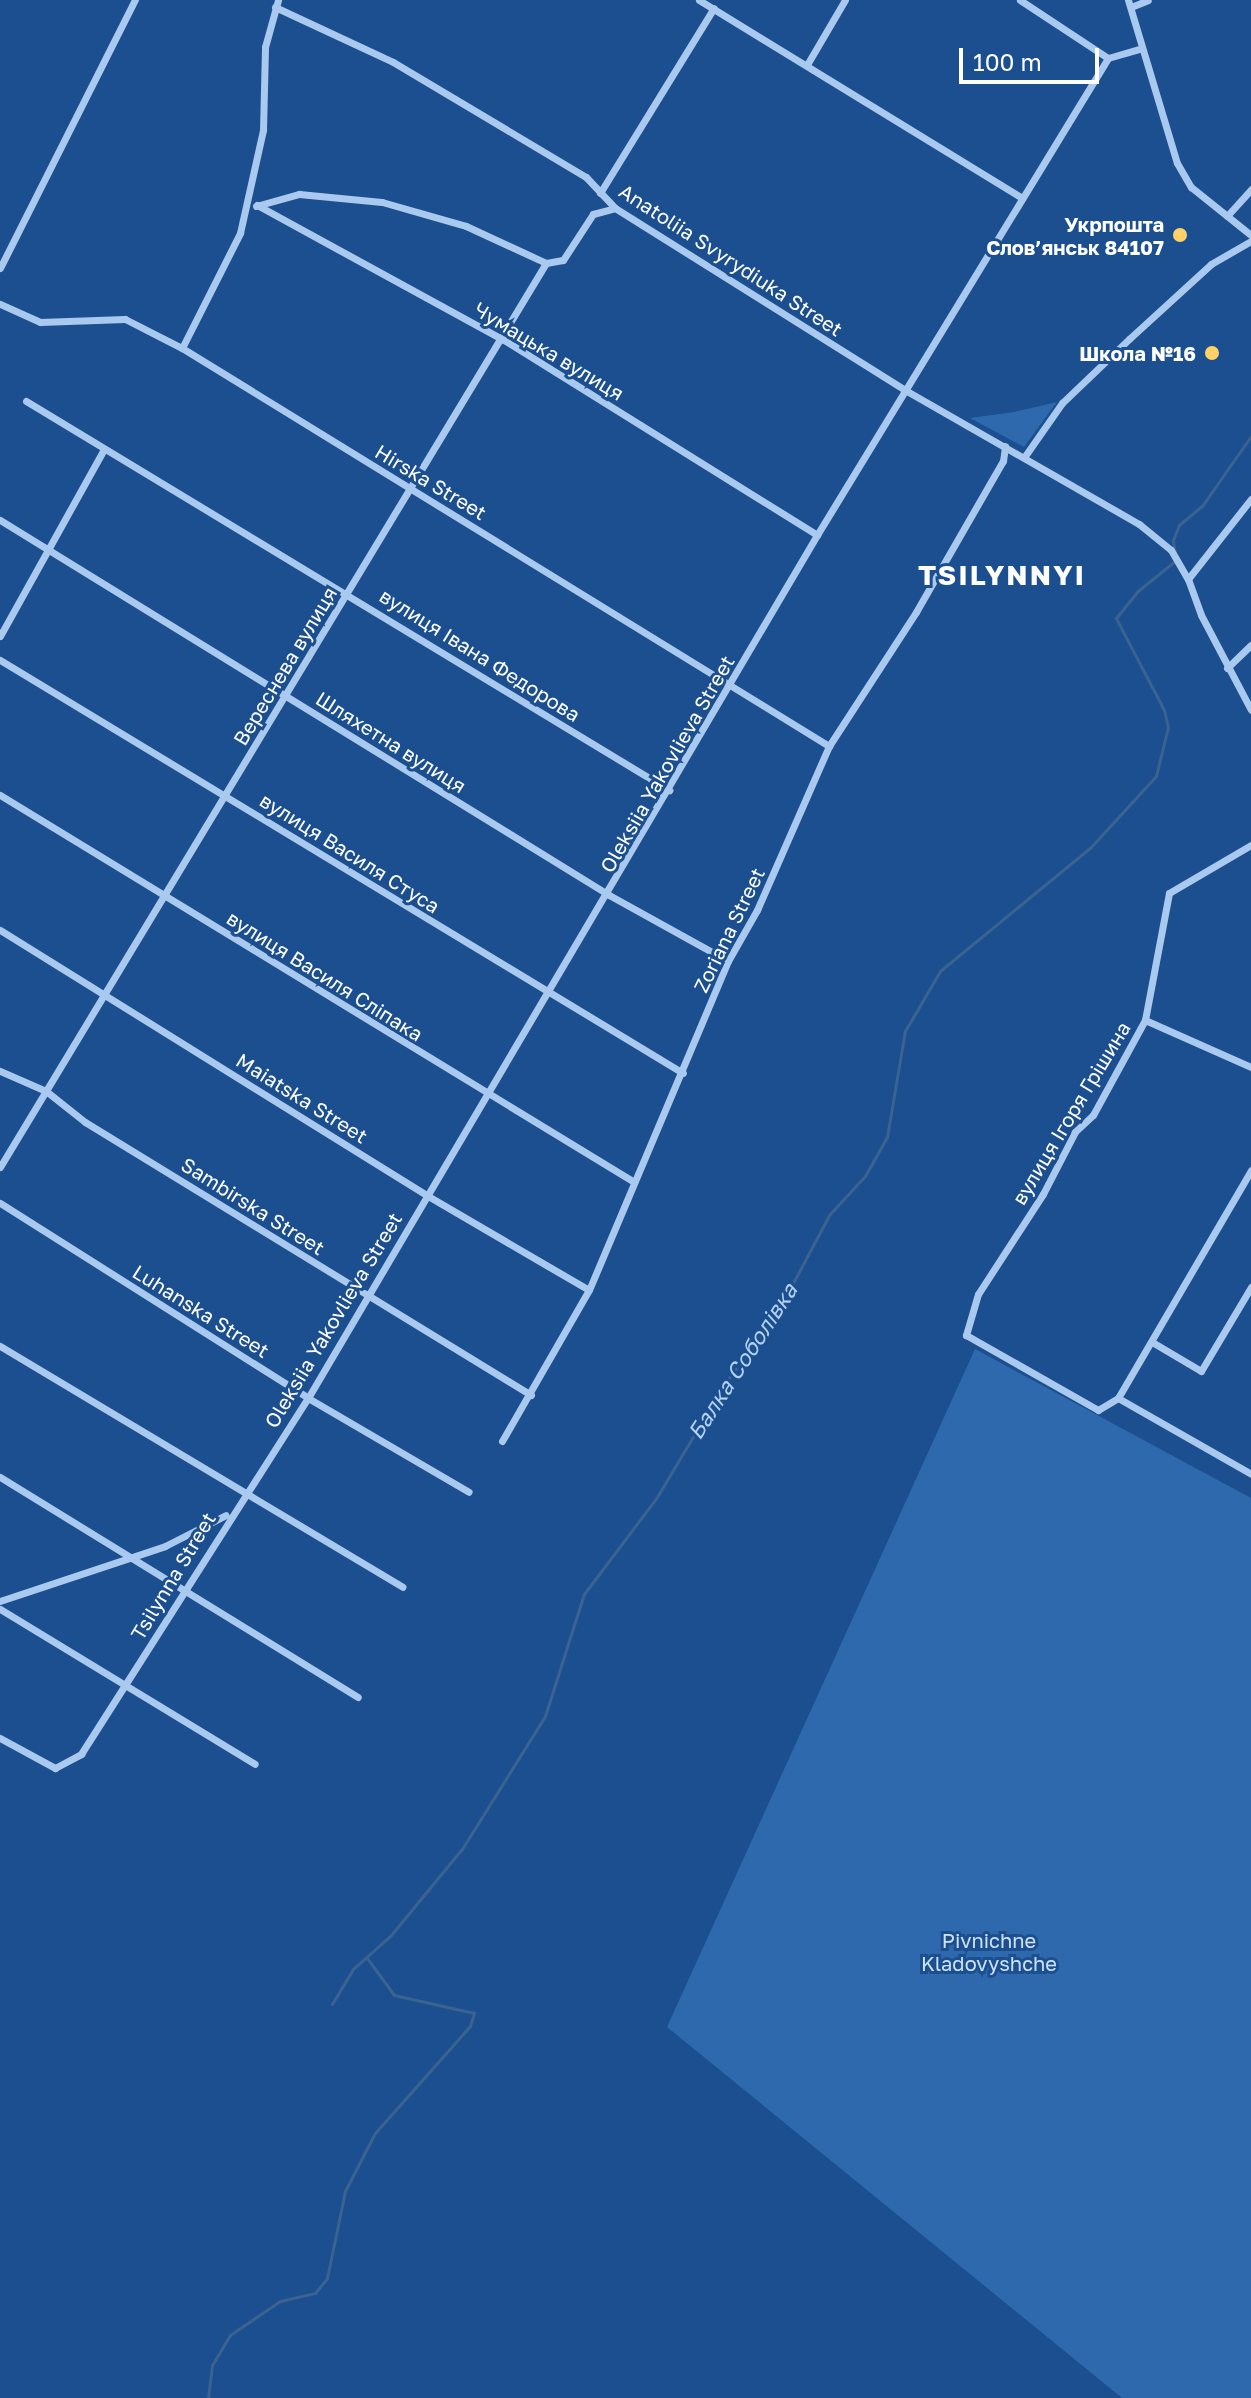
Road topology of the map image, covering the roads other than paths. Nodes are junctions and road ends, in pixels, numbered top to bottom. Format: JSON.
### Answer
{"nodes":[{"id":1,"x":135,"y":0,"type":"edge"},
{"id":2,"x":699,"y":0,"type":"edge"},
{"id":3,"x":845,"y":0,"type":"edge"},
{"id":4,"x":1020,"y":0,"type":"edge"},
{"id":5,"x":1148,"y":0,"type":"edge"},
{"id":6,"x":277,"y":3,"type":"edge"},
{"id":7,"x":1130,"y":4,"type":"edge"},
{"id":8,"x":714,"y":8,"type":"junction"},
{"id":9,"x":1139,"y":49,"type":"junction"},
{"id":10,"x":1108,"y":58,"type":"junction"},
{"id":11,"x":808,"y":63,"type":"junction"},
{"id":12,"x":1251,"y":189,"type":"edge"},
{"id":13,"x":600,"y":193,"type":"junction"},
{"id":14,"x":1022,"y":198,"type":"junction"},
{"id":15,"x":257,"y":205,"type":"junction"},
{"id":16,"x":246,"y":208,"type":"junction"},
{"id":17,"x":615,"y":208,"type":"junction"},
{"id":18,"x":1227,"y":216,"type":"junction"},
{"id":19,"x":1251,"y":238,"type":"edge"},
{"id":20,"x":546,"y":263,"type":"junction"},
{"id":21,"x":0,"y":268,"type":"edge"},
{"id":22,"x":0,"y":304,"type":"edge"},
{"id":23,"x":504,"y":340,"type":"junction"},
{"id":24,"x":182,"y":348,"type":"junction"},
{"id":25,"x":905,"y":390,"type":"junction"},
{"id":26,"x":26,"y":401,"type":"dead end"},
{"id":27,"x":1005,"y":446,"type":"junction"},
{"id":28,"x":104,"y":449,"type":"junction"},
{"id":29,"x":1025,"y":456,"type":"junction"},
{"id":30,"x":411,"y":488,"type":"junction"},
{"id":31,"x":1251,"y":499,"type":"edge"},
{"id":32,"x":0,"y":520,"type":"edge"},
{"id":33,"x":817,"y":535,"type":"junction"},
{"id":34,"x":47,"y":548,"type":"junction"},
{"id":35,"x":1188,"y":579,"type":"junction"},
{"id":36,"x":348,"y":593,"type":"junction"},
{"id":37,"x":0,"y":636,"type":"edge"},
{"id":38,"x":1251,"y":645,"type":"edge"},
{"id":39,"x":0,"y":660,"type":"edge"},
{"id":40,"x":1227,"y":668,"type":"junction"},
{"id":41,"x":731,"y":685,"type":"junction"},
{"id":42,"x":285,"y":695,"type":"junction"},
{"id":43,"x":1251,"y":710,"type":"edge"},
{"id":44,"x":829,"y":746,"type":"junction"},
{"id":45,"x":669,"y":790,"type":"junction"},
{"id":46,"x":225,"y":794,"type":"junction"},
{"id":47,"x":0,"y":795,"type":"edge"},
{"id":48,"x":1251,"y":845,"type":"edge"},
{"id":49,"x":164,"y":895,"type":"junction"},
{"id":50,"x":609,"y":895,"type":"junction"},
{"id":51,"x":0,"y":930,"type":"edge"},
{"id":52,"x":728,"y":961,"type":"junction"},
{"id":53,"x":104,"y":994,"type":"junction"},
{"id":54,"x":548,"y":995,"type":"junction"},
{"id":55,"x":1145,"y":1020,"type":"junction"},
{"id":56,"x":1251,"y":1067,"type":"edge"},
{"id":57,"x":0,"y":1071,"type":"edge"},
{"id":58,"x":683,"y":1073,"type":"junction"},
{"id":59,"x":46,"y":1091,"type":"junction"},
{"id":60,"x":488,"y":1096,"type":"junction"},
{"id":61,"x":0,"y":1167,"type":"edge"},
{"id":62,"x":1251,"y":1170,"type":"edge"},
{"id":63,"x":634,"y":1182,"type":"junction"},
{"id":64,"x":428,"y":1196,"type":"junction"},
{"id":65,"x":0,"y":1203,"type":"edge"},
{"id":66,"x":1251,"y":1287,"type":"edge"},
{"id":67,"x":589,"y":1290,"type":"junction"},
{"id":68,"x":366,"y":1295,"type":"junction"},
{"id":69,"x":1152,"y":1342,"type":"junction"},
{"id":70,"x":0,"y":1346,"type":"edge"},
{"id":71,"x":531,"y":1395,"type":"junction"},
{"id":72,"x":308,"y":1398,"type":"junction"},
{"id":73,"x":1118,"y":1398,"type":"junction"},
{"id":74,"x":502,"y":1441,"type":"dead end"},
{"id":75,"x":1251,"y":1474,"type":"edge"},
{"id":76,"x":0,"y":1477,"type":"edge"},
{"id":77,"x":244,"y":1491,"type":"junction"},
{"id":78,"x":469,"y":1492,"type":"dead end"},
{"id":79,"x":231,"y":1511,"type":"junction"},
{"id":80,"x":131,"y":1557,"type":"junction"},
{"id":81,"x":402,"y":1587,"type":"dead end"},
{"id":82,"x":181,"y":1591,"type":"junction"},
{"id":83,"x":0,"y":1601,"type":"edge"},
{"id":84,"x":0,"y":1609,"type":"edge"},
{"id":85,"x":127,"y":1684,"type":"junction"},
{"id":86,"x":358,"y":1697,"type":"dead end"},
{"id":87,"x":0,"y":1738,"type":"edge"},
{"id":88,"x":255,"y":1764,"type":"dead end"}],
"edges":[{"from":1,"to":21,"type":"street"},
{"from":2,"to":8,"type":"street"},
{"from":3,"to":11,"type":"street"},
{"from":4,"to":10,"type":"street"},
{"from":5,"to":7,"type":"street"},
{"from":6,"to":13,"type":"street","name":"Anatoliia Svyrydiuka Street"},
{"from":6,"to":16,"type":"street"},
{"from":7,"to":9,"type":"street"},
{"from":8,"to":11,"type":"street"},
{"from":8,"to":13,"type":"street"},
{"from":9,"to":10,"type":"street"},
{"from":9,"to":18,"type":"street"},
{"from":10,"to":14,"type":"street","name":"Oleksiia Yakovlieva Street"},
{"from":11,"to":14,"type":"street"},
{"from":12,"to":18,"type":"street"},
{"from":13,"to":17,"type":"street","name":"Anatoliia Svyrydiuka Street"},
{"from":14,"to":25,"type":"street","name":"Oleksiia Yakovlieva Street"},
{"from":15,"to":16,"type":"street"},
{"from":15,"to":20,"type":"street"},
{"from":15,"to":23,"type":"street","name":"Чумацька вулиця"},
{"from":16,"to":24,"type":"street"},
{"from":17,"to":20,"type":"street","name":"Вереснева вулиця"},
{"from":17,"to":25,"type":"street","name":"Anatoliia Svyrydiuka Street"},
{"from":18,"to":19,"type":"street"},
{"from":19,"to":29,"type":"street"},
{"from":20,"to":23,"type":"street","name":"Вереснева вулиця"},
{"from":22,"to":24,"type":"street","name":"Hirska Street"},
{"from":23,"to":30,"type":"street","name":"Вереснева вулиця"},
{"from":23,"to":33,"type":"street","name":"Чумацька вулиця"},
{"from":24,"to":30,"type":"street","name":"Hirska Street"},
{"from":25,"to":27,"type":"street","name":"Anatoliia Svyrydiuka Street"},
{"from":25,"to":33,"type":"street","name":"Oleksiia Yakovlieva Street"},
{"from":26,"to":28,"type":"street","name":"вулиця Івана Федорова"},
{"from":27,"to":29,"type":"street","name":"Anatoliia Svyrydiuka Street"},
{"from":27,"to":44,"type":"street","name":"Zoriana Street"},
{"from":28,"to":34,"type":"street"},
{"from":28,"to":36,"type":"street","name":"вулиця Івана Федорова"},
{"from":29,"to":35,"type":"street","name":"Anatoliia Svyrydiuka Street"},
{"from":30,"to":36,"type":"street","name":"Вереснева вулиця"},
{"from":30,"to":41,"type":"street","name":"Hirska Street"},
{"from":31,"to":35,"type":"street"},
{"from":32,"to":34,"type":"street","name":"Шляхетна вулиця"},
{"from":33,"to":41,"type":"street","name":"Oleksiia Yakovlieva Street"},
{"from":34,"to":37,"type":"street"},
{"from":34,"to":42,"type":"street","name":"Шляхетна вулиця"},
{"from":35,"to":40,"type":"street","name":"Anatoliia Svyrydiuka Street"},
{"from":36,"to":42,"type":"street","name":"Вереснева вулиця"},
{"from":36,"to":45,"type":"street","name":"вулиця Івана Федорова"},
{"from":38,"to":40,"type":"street"},
{"from":39,"to":46,"type":"street","name":"вулиця Василя Стуса"},
{"from":40,"to":43,"type":"street","name":"Anatoliia Svyrydiuka Street"},
{"from":41,"to":44,"type":"street","name":"Hirska Street"},
{"from":41,"to":45,"type":"street","name":"Oleksiia Yakovlieva Street"},
{"from":42,"to":46,"type":"street","name":"Вереснева вулиця"},
{"from":42,"to":50,"type":"street","name":"Шляхетна вулиця"},
{"from":44,"to":52,"type":"street","name":"Zoriana Street"},
{"from":45,"to":50,"type":"street","name":"Oleksiia Yakovlieva Street"},
{"from":46,"to":49,"type":"street","name":"Вереснева вулиця"},
{"from":46,"to":54,"type":"street","name":"вулиця Василя Стуса"},
{"from":47,"to":49,"type":"street","name":"вулиця Василя Сліпака"},
{"from":48,"to":55,"type":"street","name":"вулиця Ігоря Грішина"},
{"from":49,"to":53,"type":"street","name":"Вереснева вулиця"},
{"from":49,"to":60,"type":"street","name":"вулиця Василя Сліпака"},
{"from":50,"to":52,"type":"street","name":"Шляхетна вулиця"},
{"from":50,"to":54,"type":"street","name":"Oleksiia Yakovlieva Street"},
{"from":51,"to":53,"type":"street","name":"Maiatska Street"},
{"from":52,"to":58,"type":"street","name":"Zoriana Street"},
{"from":53,"to":59,"type":"street","name":"Вереснева вулиця"},
{"from":53,"to":64,"type":"street","name":"Maiatska Street"},
{"from":54,"to":58,"type":"street","name":"вулиця Василя Стуса"},
{"from":54,"to":60,"type":"street","name":"Oleksiia Yakovlieva Street"},
{"from":55,"to":56,"type":"street"},
{"from":55,"to":73,"type":"street","name":"вулиця Ігоря Грішина"},
{"from":57,"to":59,"type":"street","name":"Sambirska Street"},
{"from":58,"to":63,"type":"street","name":"Zoriana Street"},
{"from":59,"to":61,"type":"street","name":"Вереснева вулиця"},
{"from":59,"to":68,"type":"street","name":"Sambirska Street"},
{"from":60,"to":63,"type":"street","name":"вулиця Василя Сліпака"},
{"from":60,"to":64,"type":"street","name":"Oleksiia Yakovlieva Street"},
{"from":62,"to":69,"type":"street"},
{"from":63,"to":67,"type":"street","name":"Zoriana Street"},
{"from":64,"to":67,"type":"street","name":"Maiatska Street"},
{"from":64,"to":68,"type":"street","name":"Oleksiia Yakovlieva Street"},
{"from":65,"to":72,"type":"street","name":"Luhanska Street"},
{"from":66,"to":69,"type":"street"},
{"from":67,"to":71,"type":"street","name":"Zoriana Street"},
{"from":68,"to":71,"type":"street","name":"Sambirska Street"},
{"from":68,"to":72,"type":"street","name":"Oleksiia Yakovlieva Street"},
{"from":69,"to":73,"type":"street"},
{"from":70,"to":77,"type":"street"},
{"from":71,"to":74,"type":"street","name":"Zoriana Street"},
{"from":72,"to":77,"type":"street","name":"Oleksiia Yakovlieva Street"},
{"from":72,"to":78,"type":"street","name":"Luhanska Street"},
{"from":73,"to":75,"type":"street"},
{"from":76,"to":80,"type":"street"},
{"from":77,"to":79,"type":"street","name":"Oleksiia Yakovlieva Street"},
{"from":77,"to":81,"type":"street"},
{"from":79,"to":80,"type":"street","name":"Tsilynna Street"},
{"from":79,"to":82,"type":"street","name":"Tsilynna Street"},
{"from":80,"to":82,"type":"street"},
{"from":80,"to":83,"type":"street","name":"Tsilynna Street"},
{"from":82,"to":85,"type":"street","name":"Tsilynna Street"},
{"from":82,"to":86,"type":"street"},
{"from":84,"to":85,"type":"street"},
{"from":85,"to":87,"type":"street","name":"Tsilynna Street"},
{"from":85,"to":88,"type":"street"}]}
